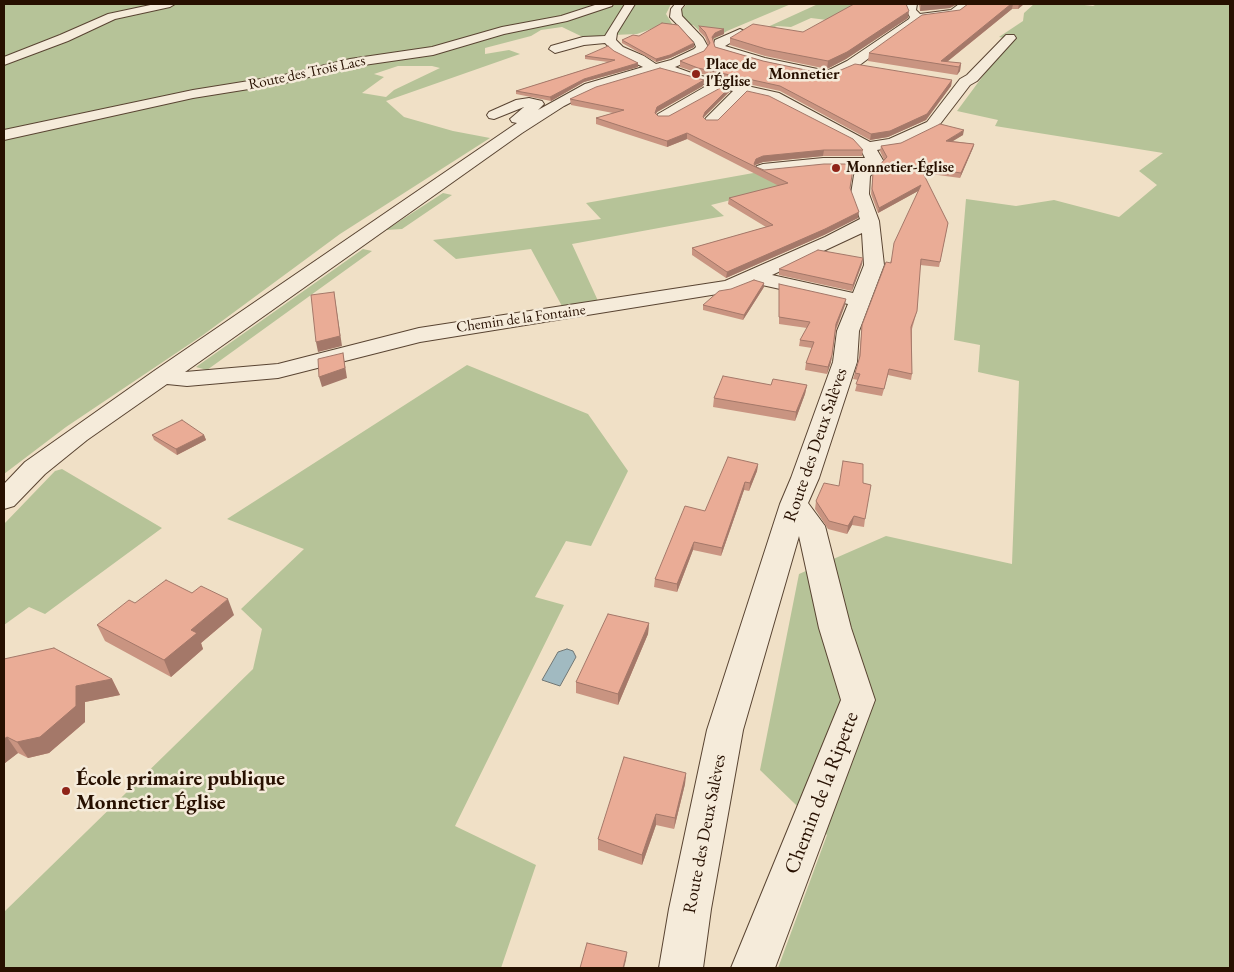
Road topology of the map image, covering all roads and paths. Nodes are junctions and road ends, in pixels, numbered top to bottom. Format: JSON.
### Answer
{"nodes":[{"id":1,"x":170,"y":4,"type":"edge"},
{"id":2,"x":608,"y":4,"type":"edge"},
{"id":3,"x":630,"y":4,"type":"edge"},
{"id":4,"x":680,"y":4,"type":"edge"},
{"id":5,"x":912,"y":4,"type":"edge"},
{"id":6,"x":966,"y":4,"type":"edge"},
{"id":7,"x":916,"y":17,"type":"junction"},
{"id":8,"x":740,"y":33,"type":"edge"},
{"id":9,"x":1010,"y":38,"type":"dead end"},
{"id":10,"x":610,"y":39,"type":"junction"},
{"id":11,"x":555,"y":49,"type":"dead end"},
{"id":12,"x":4,"y":61,"type":"edge"},
{"id":13,"x":763,"y":61,"type":"junction"},
{"id":14,"x":852,"y":64,"type":"junction"},
{"id":15,"x":868,"y":67,"type":"edge"},
{"id":16,"x":658,"y":68,"type":"junction"},
{"id":17,"x":816,"y":73,"type":"junction"},
{"id":18,"x":948,"y":80,"type":"edge"},
{"id":19,"x":802,"y":81,"type":"edge"},
{"id":20,"x":965,"y":82,"type":"junction"},
{"id":21,"x":723,"y":86,"type":"junction"},
{"id":22,"x":742,"y":90,"type":"junction"},
{"id":23,"x":728,"y":105,"type":"junction"},
{"id":24,"x":746,"y":107,"type":"edge"},
{"id":25,"x":797,"y":107,"type":"junction"},
{"id":26,"x":494,"y":114,"type":"dead end"},
{"id":27,"x":774,"y":114,"type":"edge"},
{"id":28,"x":663,"y":117,"type":"edge"},
{"id":29,"x":711,"y":121,"type":"edge"},
{"id":30,"x":516,"y":130,"type":"junction"},
{"id":31,"x":4,"y":135,"type":"edge"},
{"id":32,"x":872,"y":155,"type":"junction"},
{"id":33,"x":763,"y":169,"type":"edge"},
{"id":34,"x":870,"y":220,"type":"junction"},
{"id":35,"x":753,"y":277,"type":"junction"},
{"id":36,"x":861,"y":301,"type":"junction"},
{"id":37,"x":162,"y":376,"type":"junction"},
{"id":38,"x":4,"y":500,"type":"edge"},
{"id":39,"x":794,"y":504,"type":"junction"},
{"id":40,"x":681,"y":968,"type":"edge"},
{"id":41,"x":753,"y":968,"type":"edge"}],
"edges":[{"from":1,"to":12,"type":"street"},
{"from":2,"to":31,"type":"street","name":"Route des Trois Lacs"},
{"from":3,"to":10,"type":"street"},
{"from":4,"to":16,"type":"street"},
{"from":5,"to":7,"type":"street"},
{"from":6,"to":7,"type":"street"},
{"from":7,"to":14,"type":"street"},
{"from":8,"to":13,"type":"street"},
{"from":9,"to":20,"type":"street"},
{"from":10,"to":11,"type":"street"},
{"from":10,"to":16,"type":"street"},
{"from":13,"to":17,"type":"street"},
{"from":13,"to":21,"type":"street"},
{"from":14,"to":15,"type":"street"},
{"from":14,"to":17,"type":"street"},
{"from":16,"to":21,"type":"street"},
{"from":16,"to":30,"type":"street"},
{"from":17,"to":19,"type":"street"},
{"from":18,"to":20,"type":"street"},
{"from":20,"to":32,"type":"street"},
{"from":21,"to":22,"type":"street"},
{"from":21,"to":28,"type":"street"},
{"from":22,"to":23,"type":"street"},
{"from":22,"to":25,"type":"street"},
{"from":23,"to":24,"type":"street"},
{"from":23,"to":29,"type":"street"},
{"from":25,"to":27,"type":"street"},
{"from":25,"to":32,"type":"street"},
{"from":26,"to":30,"type":"street"},
{"from":30,"to":37,"type":"street"},
{"from":32,"to":33,"type":"street"},
{"from":32,"to":34,"type":"street","name":"Route des Deux Salèves"},
{"from":34,"to":35,"type":"street","name":"Chemin de la Fontaine"},
{"from":34,"to":36,"type":"street","name":"Route des Deux Salèves"},
{"from":35,"to":36,"type":"street"},
{"from":35,"to":37,"type":"street","name":"Chemin de la Fontaine"},
{"from":36,"to":39,"type":"street","name":"Route des Deux Salèves"},
{"from":37,"to":38,"type":"street"},
{"from":39,"to":40,"type":"street","name":"Route des Deux Salèves"},
{"from":39,"to":41,"type":"street","name":"Chemin de la Ripette"}]}
